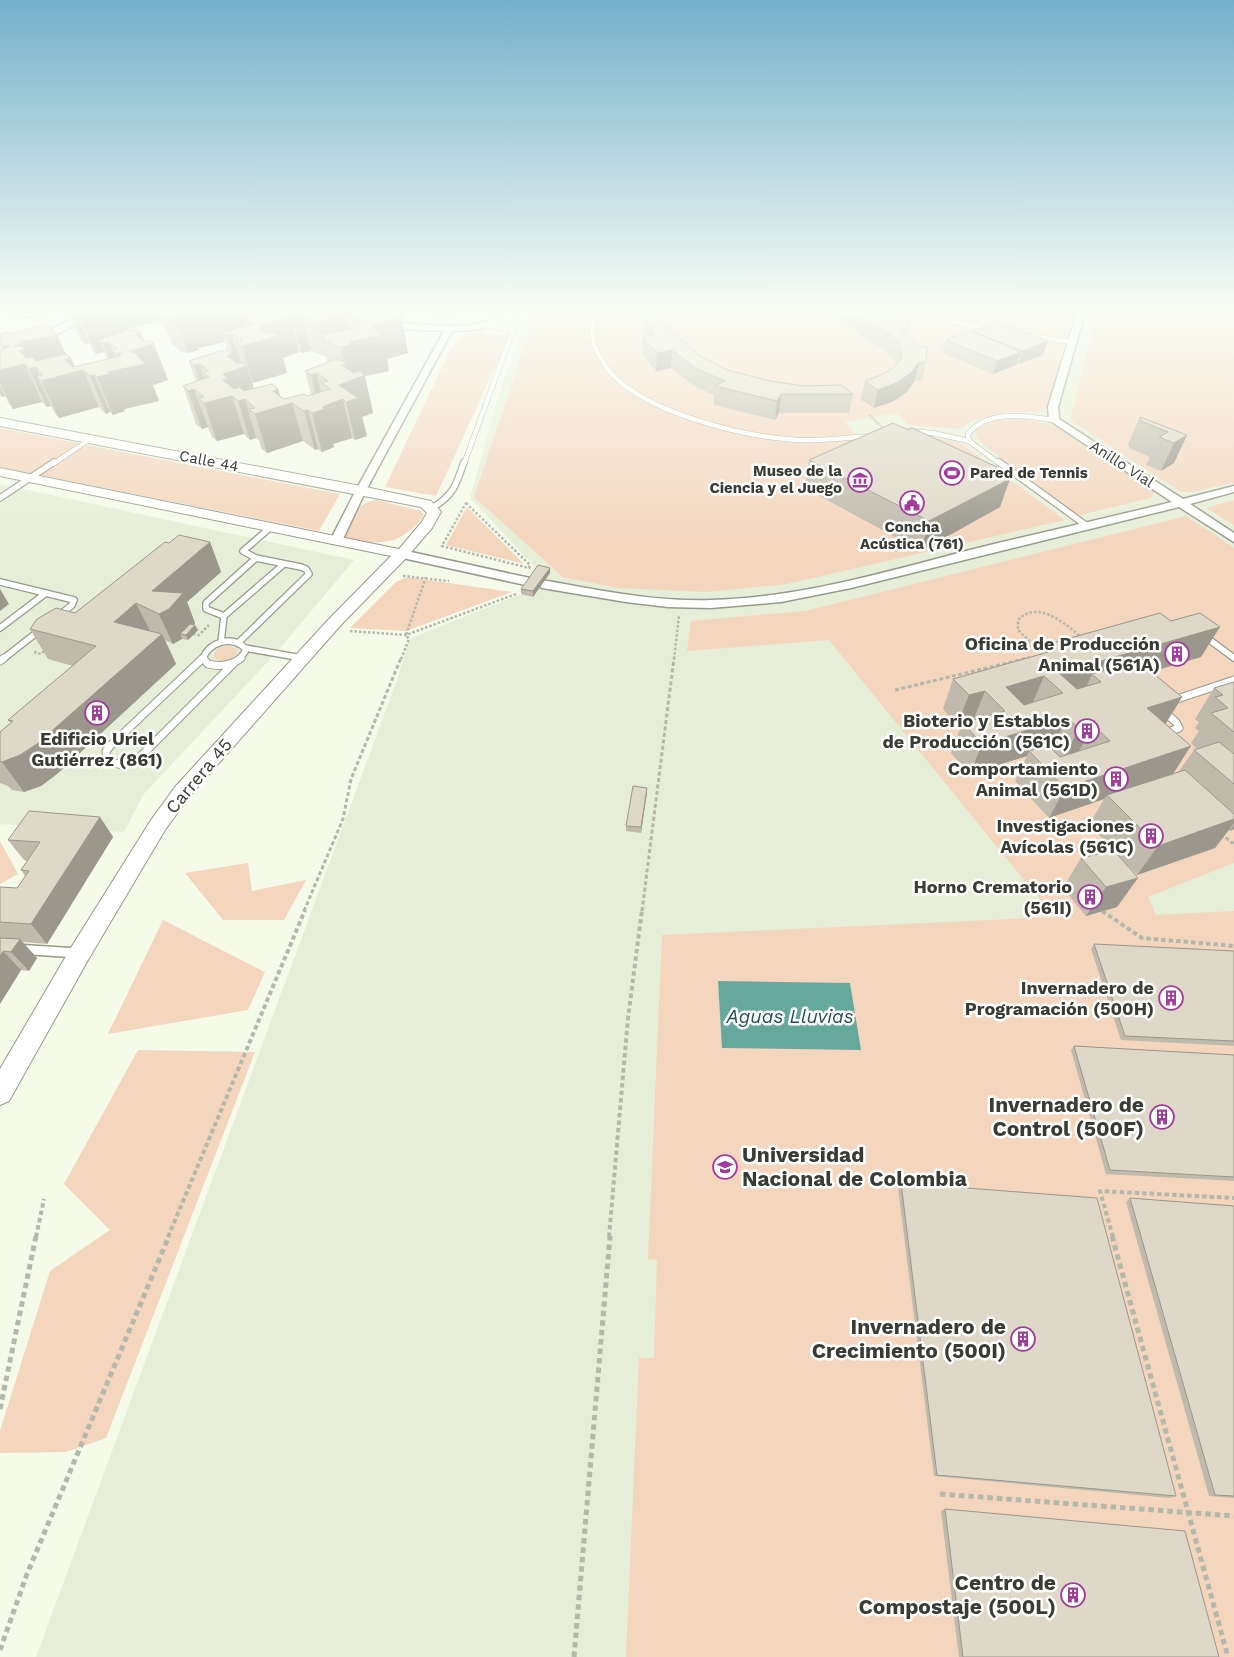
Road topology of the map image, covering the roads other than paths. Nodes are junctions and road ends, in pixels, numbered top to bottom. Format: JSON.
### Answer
{"nodes":[{"id":1,"x":416,"y":389,"type":"edge"},
{"id":2,"x":491,"y":389,"type":"edge"},
{"id":3,"x":632,"y":389,"type":"edge"},
{"id":4,"x":1058,"y":389,"type":"edge"},
{"id":5,"x":1054,"y":420,"type":"junction"},
{"id":6,"x":0,"y":422,"type":"edge"},
{"id":7,"x":890,"y":434,"type":"edge"},
{"id":8,"x":872,"y":435,"type":"edge"},
{"id":9,"x":90,"y":439,"type":"junction"},
{"id":10,"x":969,"y":441,"type":"junction"},
{"id":11,"x":0,"y":472,"type":"edge"},
{"id":12,"x":30,"y":478,"type":"junction"},
{"id":13,"x":1234,"y":489,"type":"edge"},
{"id":14,"x":361,"y":490,"type":"junction"},
{"id":15,"x":0,"y":498,"type":"edge"},
{"id":16,"x":1183,"y":504,"type":"junction"},
{"id":17,"x":432,"y":508,"type":"junction"},
{"id":18,"x":1087,"y":526,"type":"junction"},
{"id":19,"x":272,"y":528,"type":"junction"},
{"id":20,"x":1234,"y":538,"type":"edge"},
{"id":21,"x":336,"y":540,"type":"junction"},
{"id":22,"x":402,"y":554,"type":"junction"},
{"id":23,"x":256,"y":558,"type":"junction"},
{"id":24,"x":284,"y":564,"type":"junction"},
{"id":25,"x":0,"y":582,"type":"edge"},
{"id":26,"x":536,"y":583,"type":"joint"},
{"id":27,"x":46,"y":593,"type":"junction"},
{"id":28,"x":224,"y":616,"type":"junction"},
{"id":29,"x":0,"y":628,"type":"edge"},
{"id":30,"x":1198,"y":631,"type":"edge"},
{"id":31,"x":221,"y":642,"type":"junction"},
{"id":32,"x":239,"y":642,"type":"junction"},
{"id":33,"x":245,"y":648,"type":"junction"},
{"id":34,"x":203,"y":658,"type":"junction"},
{"id":35,"x":302,"y":658,"type":"junction"},
{"id":36,"x":1234,"y":658,"type":"edge"},
{"id":37,"x":0,"y":661,"type":"edge"},
{"id":38,"x":234,"y":663,"type":"junction"},
{"id":39,"x":1234,"y":680,"type":"edge"},
{"id":40,"x":1166,"y":702,"type":"edge"},
{"id":41,"x":1156,"y":706,"type":"edge"},
{"id":42,"x":1157,"y":736,"type":"edge"},
{"id":43,"x":0,"y":948,"type":"edge"},
{"id":44,"x":80,"y":953,"type":"junction"},
{"id":45,"x":0,"y":1093,"type":"edge"}],
"edges":[{"from":1,"to":14,"type":"street"},
{"from":2,"to":17,"type":"lane"},
{"from":3,"to":8,"type":"lane"},
{"from":4,"to":5,"type":"street"},
{"from":5,"to":10,"type":"lane"},
{"from":5,"to":16,"type":"street","name":"Anillo Vial"},
{"from":6,"to":9,"type":"street","name":"Calle 44"},
{"from":7,"to":10,"type":"lane"},
{"from":9,"to":12,"type":"lane"},
{"from":9,"to":14,"type":"street","name":"Calle 44"},
{"from":10,"to":18,"type":"lane"},
{"from":11,"to":12,"type":"street"},
{"from":12,"to":15,"type":"lane"},
{"from":12,"to":19,"type":"street"},
{"from":13,"to":16,"type":"street"},
{"from":14,"to":17,"type":"street","name":"Calle 44"},
{"from":14,"to":21,"type":"street"},
{"from":16,"to":18,"type":"street"},
{"from":16,"to":20,"type":"street","name":"Anillo Vial"},
{"from":17,"to":22,"type":"street","name":"Carrera 45"},
{"from":18,"to":26,"type":"street"},
{"from":19,"to":21,"type":"street"},
{"from":19,"to":23,"type":"lane"},
{"from":21,"to":22,"type":"street"},
{"from":22,"to":26,"type":"street"},
{"from":22,"to":35,"type":"street","name":"Carrera 45"},
{"from":23,"to":24,"type":"lane"},
{"from":23,"to":28,"type":"lane"},
{"from":24,"to":28,"type":"lane"},
{"from":24,"to":32,"type":"lane"},
{"from":25,"to":27,"type":"lane"},
{"from":27,"to":29,"type":"lane"},
{"from":27,"to":37,"type":"lane"},
{"from":28,"to":31,"type":"lane"},
{"from":30,"to":36,"type":"lane"},
{"from":31,"to":32,"type":"lane"},
{"from":31,"to":34,"type":"lane"},
{"from":32,"to":33,"type":"lane"},
{"from":33,"to":35,"type":"lane"},
{"from":33,"to":38,"type":"lane"},
{"from":34,"to":38,"type":"lane"},
{"from":34,"to":38,"type":"lane"},
{"from":35,"to":44,"type":"street","name":"Carrera 45"},
{"from":39,"to":40,"type":"lane"},
{"from":41,"to":42,"type":"lane"},
{"from":43,"to":44,"type":"lane"},
{"from":44,"to":45,"type":"street","name":"Carrera 45"}]}
